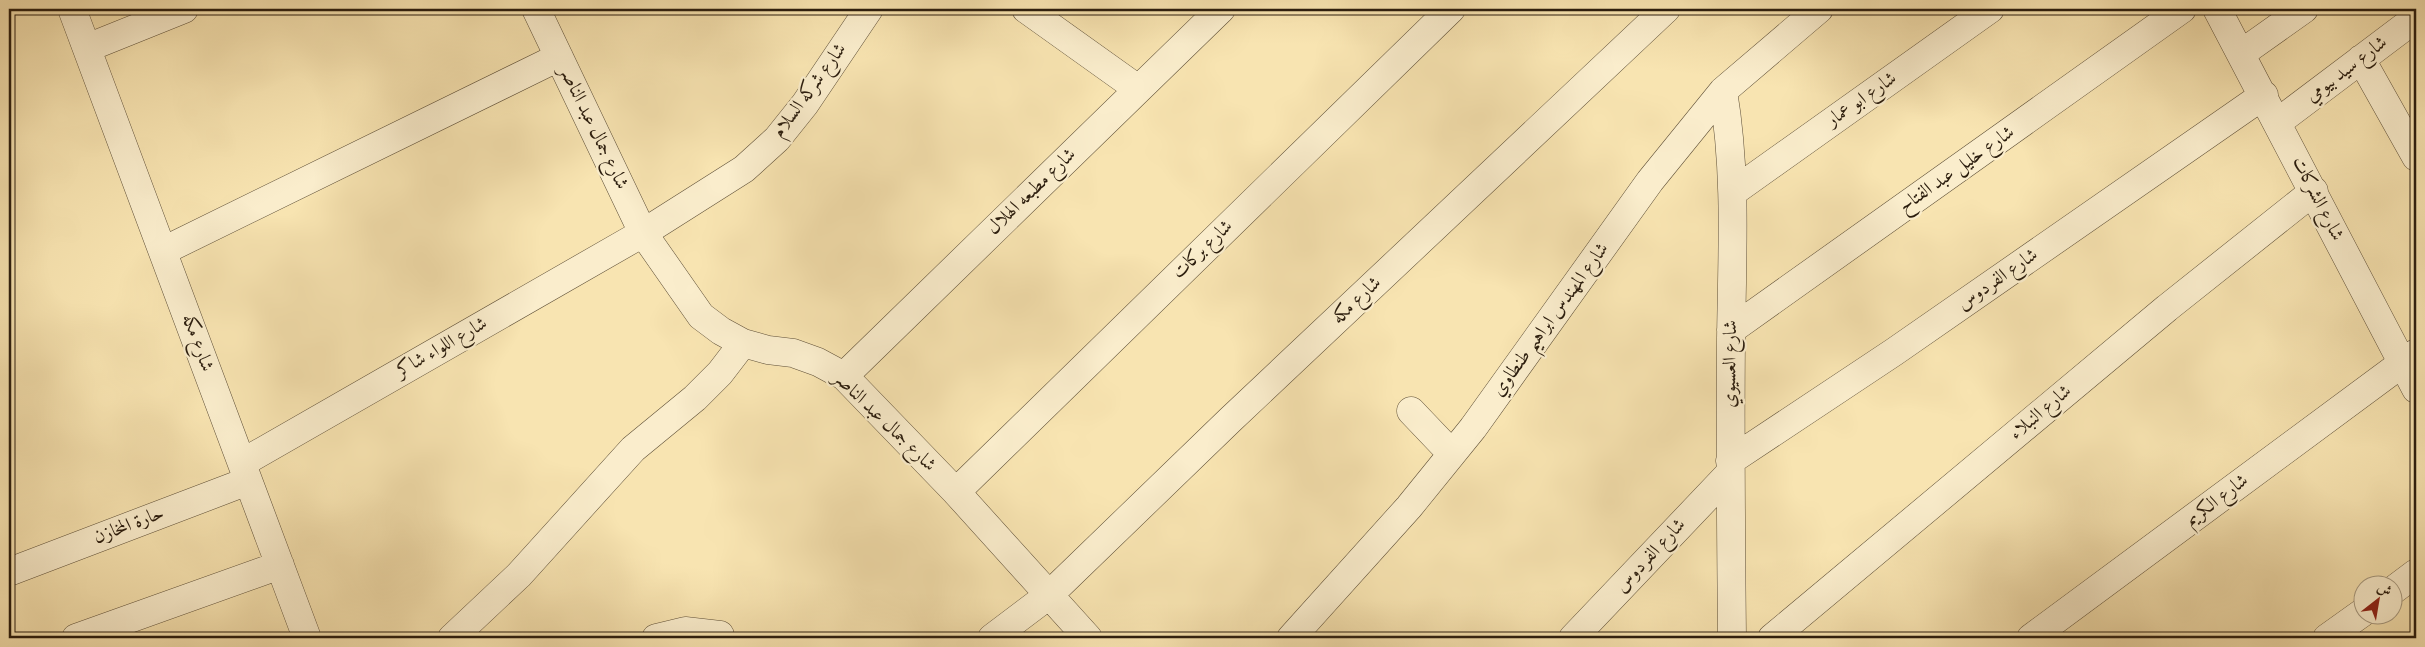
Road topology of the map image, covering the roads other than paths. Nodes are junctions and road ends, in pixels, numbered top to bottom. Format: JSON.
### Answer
{"nodes":[{"id":1,"x":72,"y":9,"type":"edge"},
{"id":2,"x":184,"y":9,"type":"edge"},
{"id":3,"x":536,"y":9,"type":"edge"},
{"id":4,"x":869,"y":9,"type":"edge"},
{"id":5,"x":1026,"y":9,"type":"edge"},
{"id":6,"x":1221,"y":9,"type":"edge"},
{"id":7,"x":1451,"y":9,"type":"edge"},
{"id":8,"x":1666,"y":9,"type":"edge"},
{"id":9,"x":1819,"y":9,"type":"edge"},
{"id":10,"x":1990,"y":9,"type":"edge"},
{"id":11,"x":2182,"y":9,"type":"edge"},
{"id":12,"x":2217,"y":9,"type":"edge"},
{"id":13,"x":2304,"y":9,"type":"edge"},
{"id":14,"x":2416,"y":18,"type":"edge"},
{"id":15,"x":87,"y":48,"type":"junction"},
{"id":16,"x":2242,"y":53,"type":"junction"},
{"id":17,"x":559,"y":57,"type":"junction"},
{"id":18,"x":2361,"y":59,"type":"junction"},
{"id":19,"x":1138,"y":89,"type":"junction"},
{"id":20,"x":1723,"y":91,"type":"junction"},
{"id":21,"x":2264,"y":95,"type":"junction"},
{"id":22,"x":2278,"y":122,"type":"junction"},
{"id":23,"x":2416,"y":157,"type":"edge"},
{"id":24,"x":2314,"y":191,"type":"junction"},
{"id":25,"x":1733,"y":192,"type":"junction"},
{"id":26,"x":643,"y":232,"type":"junction"},
{"id":27,"x":163,"y":250,"type":"junction"},
{"id":28,"x":1731,"y":330,"type":"junction"},
{"id":29,"x":743,"y":343,"type":"junction"},
{"id":30,"x":2409,"y":358,"type":"edge"},
{"id":31,"x":844,"y":376,"type":"junction"},
{"id":32,"x":2416,"y":389,"type":"edge"},
{"id":33,"x":1411,"y":411,"type":"dead end"},
{"id":34,"x":1452,"y":454,"type":"junction"},
{"id":35,"x":1730,"y":468,"type":"junction"},
{"id":36,"x":245,"y":472,"type":"junction"},
{"id":37,"x":956,"y":492,"type":"junction"},
{"id":38,"x":280,"y":565,"type":"junction"},
{"id":39,"x":9,"y":572,"type":"edge"},
{"id":40,"x":2416,"y":573,"type":"edge"},
{"id":41,"x":2402,"y":584,"type":"edge"},
{"id":42,"x":1049,"y":595,"type":"junction"},
{"id":43,"x":2352,"y":620,"type":"edge"},
{"id":44,"x":720,"y":635,"type":"dead end"},
{"id":45,"x":76,"y":638,"type":"edge"},
{"id":46,"x":307,"y":638,"type":"edge"},
{"id":47,"x":452,"y":638,"type":"edge"},
{"id":48,"x":656,"y":638,"type":"edge"},
{"id":49,"x":992,"y":638,"type":"edge"},
{"id":50,"x":1088,"y":638,"type":"edge"},
{"id":51,"x":1291,"y":638,"type":"edge"},
{"id":52,"x":1573,"y":638,"type":"edge"},
{"id":53,"x":1732,"y":638,"type":"edge"},
{"id":54,"x":1772,"y":638,"type":"edge"},
{"id":55,"x":2031,"y":638,"type":"edge"},
{"id":56,"x":2328,"y":638,"type":"edge"}],
"edges":[{"from":1,"to":15,"type":"street","name":"شارع مكه"},
{"from":2,"to":15,"type":"street"},
{"from":3,"to":17,"type":"street","name":"شارع جمال عبد الناصر"},
{"from":4,"to":26,"type":"street","name":"شارع شركه السلام"},
{"from":5,"to":19,"type":"street"},
{"from":6,"to":19,"type":"street","name":"شارع مطبعه الهلال"},
{"from":7,"to":37,"type":"street","name":"شارع بركات"},
{"from":8,"to":42,"type":"street","name":"شارع مكه"},
{"from":9,"to":20,"type":"street","name":"شارع المهندس ابراهيم طنطاوي"},
{"from":10,"to":25,"type":"street","name":"شارع ابو عمار"},
{"from":11,"to":28,"type":"street","name":"شارع خليل عبد الفتاح"},
{"from":12,"to":16,"type":"street","name":"شارع الشركات"},
{"from":13,"to":16,"type":"street"},
{"from":14,"to":18,"type":"street","name":"شارع سيد بيومي"},
{"from":15,"to":27,"type":"street","name":"شارع مكه"},
{"from":16,"to":21,"type":"street","name":"شارع الشركات"},
{"from":17,"to":26,"type":"street","name":"شارع جمال عبد الناصر"},
{"from":17,"to":27,"type":"street"},
{"from":18,"to":22,"type":"street","name":"شارع سيد بيومي"},
{"from":18,"to":23,"type":"street"},
{"from":19,"to":31,"type":"street","name":"شارع مطبعه الهلال"},
{"from":20,"to":25,"type":"street","name":"شارع العسيوي"},
{"from":20,"to":34,"type":"street","name":"شارع المهندس ابراهيم طنطاوي"},
{"from":21,"to":22,"type":"street","name":"شارع الشركات"},
{"from":21,"to":35,"type":"street","name":"شارع الفردوس"},
{"from":22,"to":24,"type":"street","name":"شارع الشركات"},
{"from":24,"to":30,"type":"street","name":"شارع الشركات"},
{"from":24,"to":54,"type":"street","name":"شارع النبلاء"},
{"from":25,"to":28,"type":"street","name":"شارع العسيوي"},
{"from":26,"to":29,"type":"street","name":"شارع جمال عبد الناصر"},
{"from":26,"to":36,"type":"street","name":"شارع اللواء شاكر"},
{"from":27,"to":36,"type":"street","name":"شارع مكه"},
{"from":28,"to":35,"type":"street","name":"شارع العسيوي"},
{"from":29,"to":31,"type":"street","name":"شارع جمال عبد الناصر"},
{"from":29,"to":47,"type":"street"},
{"from":30,"to":32,"type":"street","name":"شارع الشركات"},
{"from":30,"to":55,"type":"street","name":"شارع الكريم"},
{"from":31,"to":37,"type":"street","name":"شارع جمال عبد الناصر"},
{"from":33,"to":34,"type":"street"},
{"from":34,"to":51,"type":"street","name":"شارع المهندس ابراهيم طنطاوي"},
{"from":35,"to":52,"type":"street","name":"شارع الفردوس"},
{"from":35,"to":53,"type":"street","name":"شارع العسيوي"},
{"from":36,"to":38,"type":"street","name":"شارع مكه"},
{"from":36,"to":39,"type":"street","name":"حارة المخازن"},
{"from":37,"to":42,"type":"street","name":"شارع جمال عبد الناصر"},
{"from":38,"to":45,"type":"street"},
{"from":38,"to":46,"type":"street","name":"شارع مكه"},
{"from":40,"to":41,"type":"street"},
{"from":42,"to":49,"type":"street","name":"شارع مكه"},
{"from":42,"to":50,"type":"street","name":"شارع جمال عبد الناصر"},
{"from":43,"to":56,"type":"street"},
{"from":44,"to":48,"type":"street"}]}
